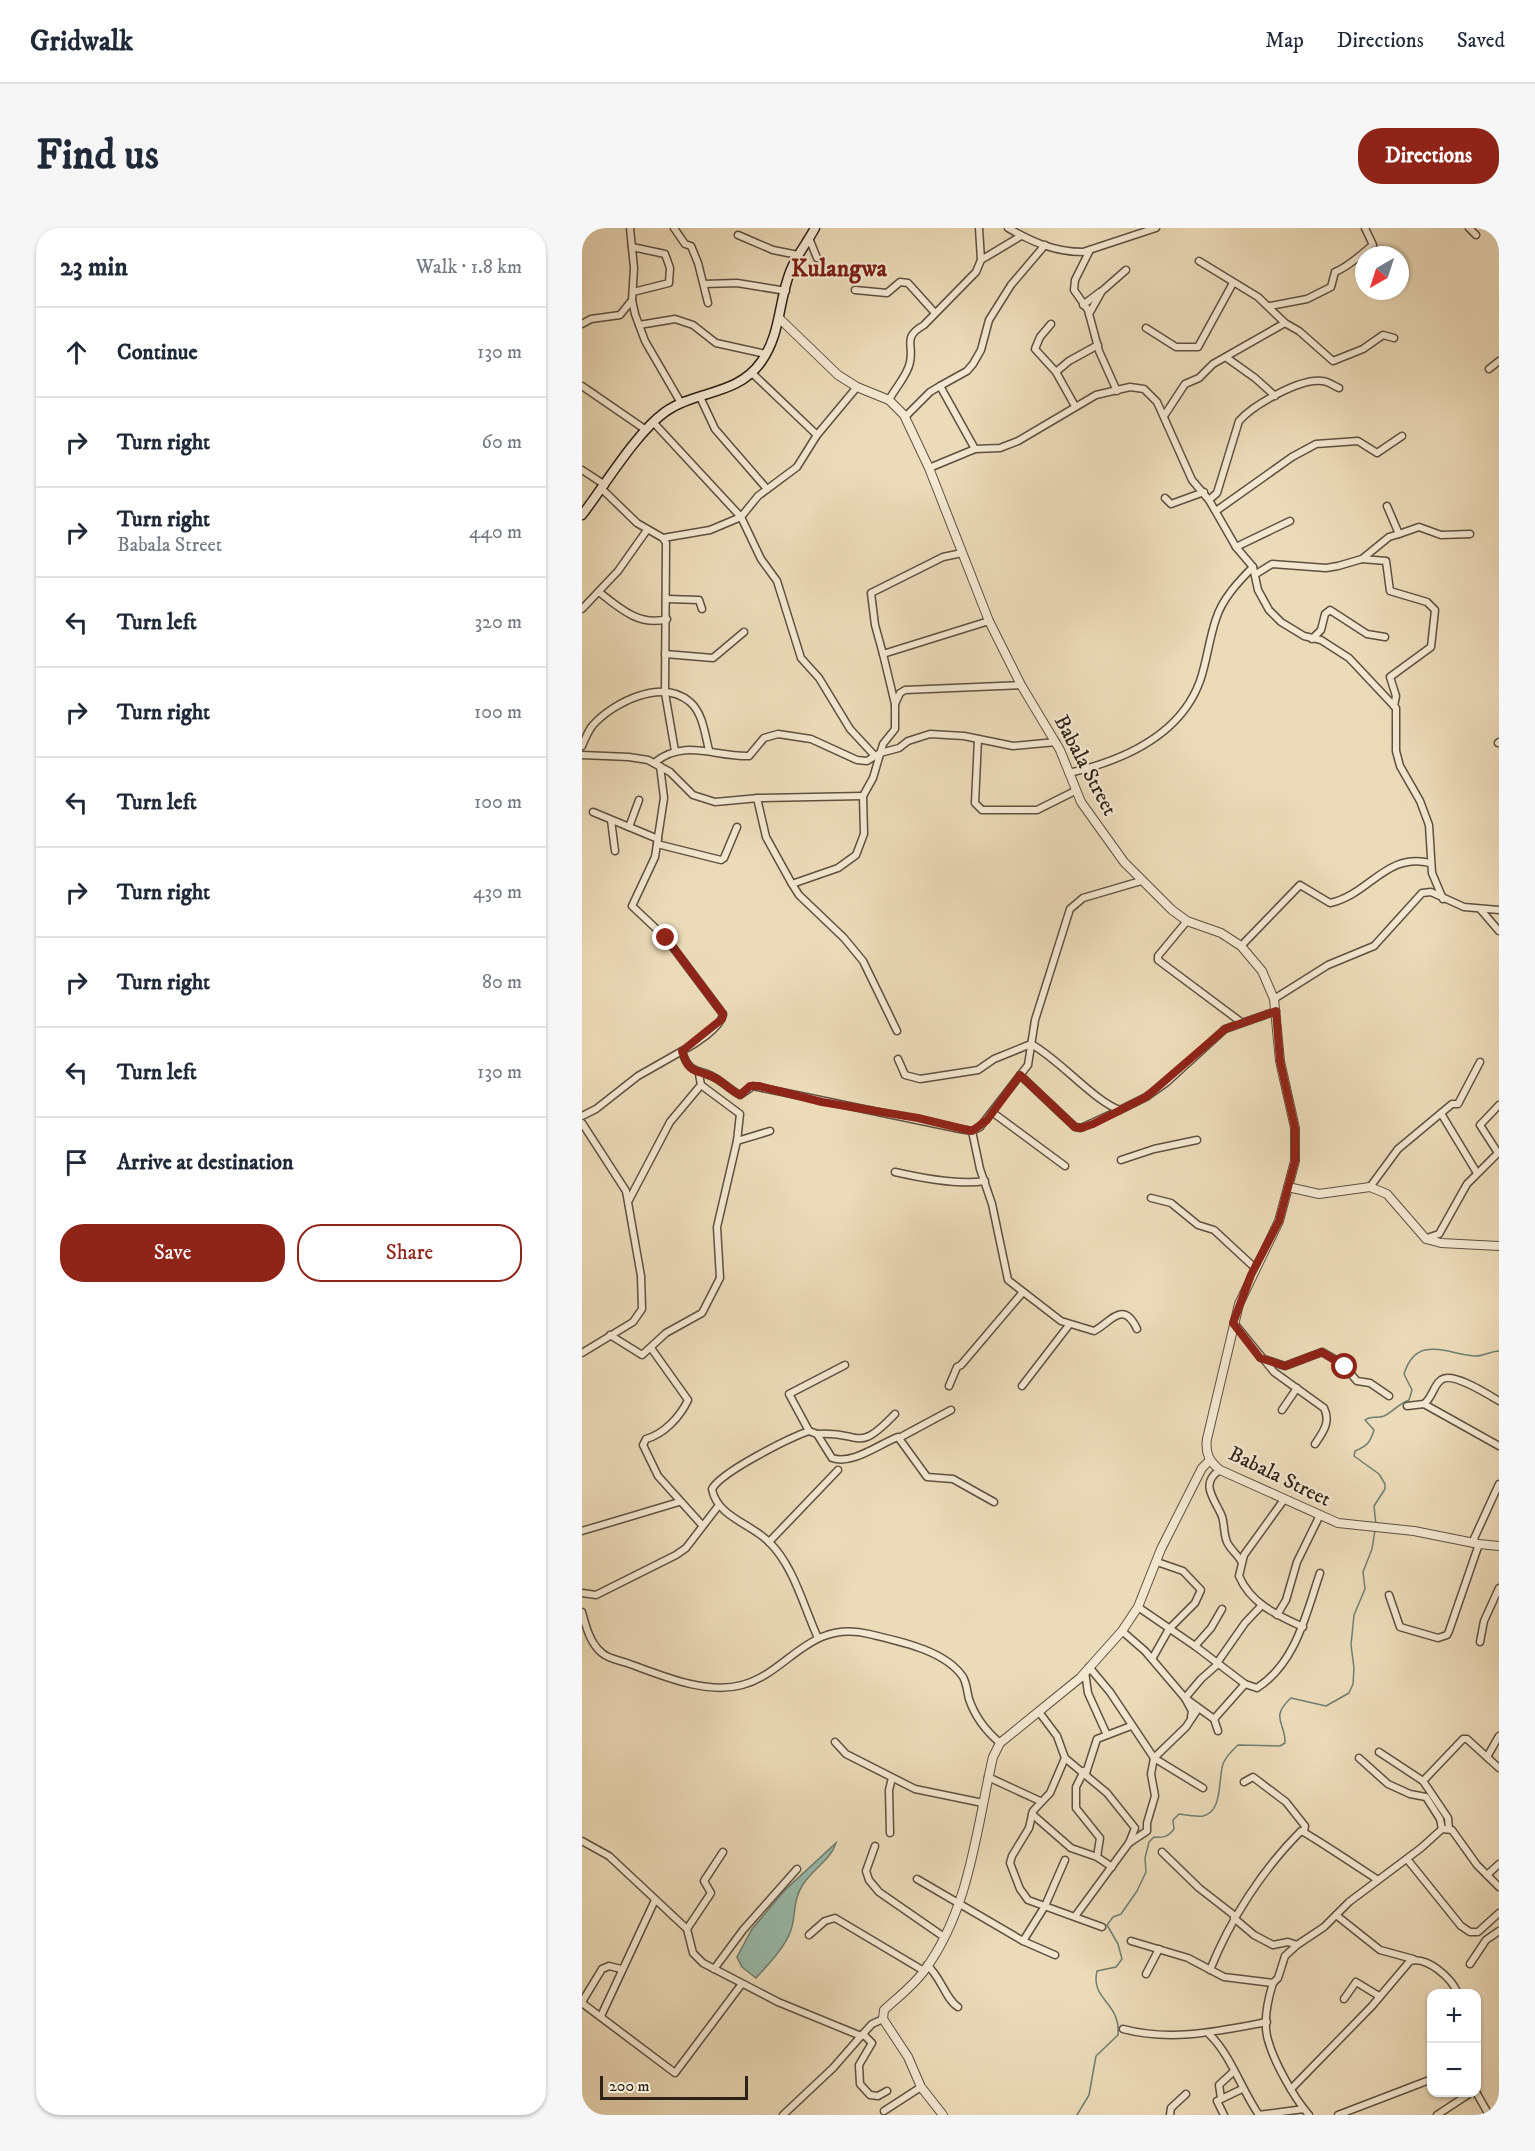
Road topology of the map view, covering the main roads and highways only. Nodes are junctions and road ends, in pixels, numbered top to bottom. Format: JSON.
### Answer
{"nodes":[{"id":1,"x":815,"y":228,"type":"edge"},
{"id":2,"x":582,"y":515,"type":"edge"}],
"edges":[{"from":1,"to":2,"type":"main road"}]}
